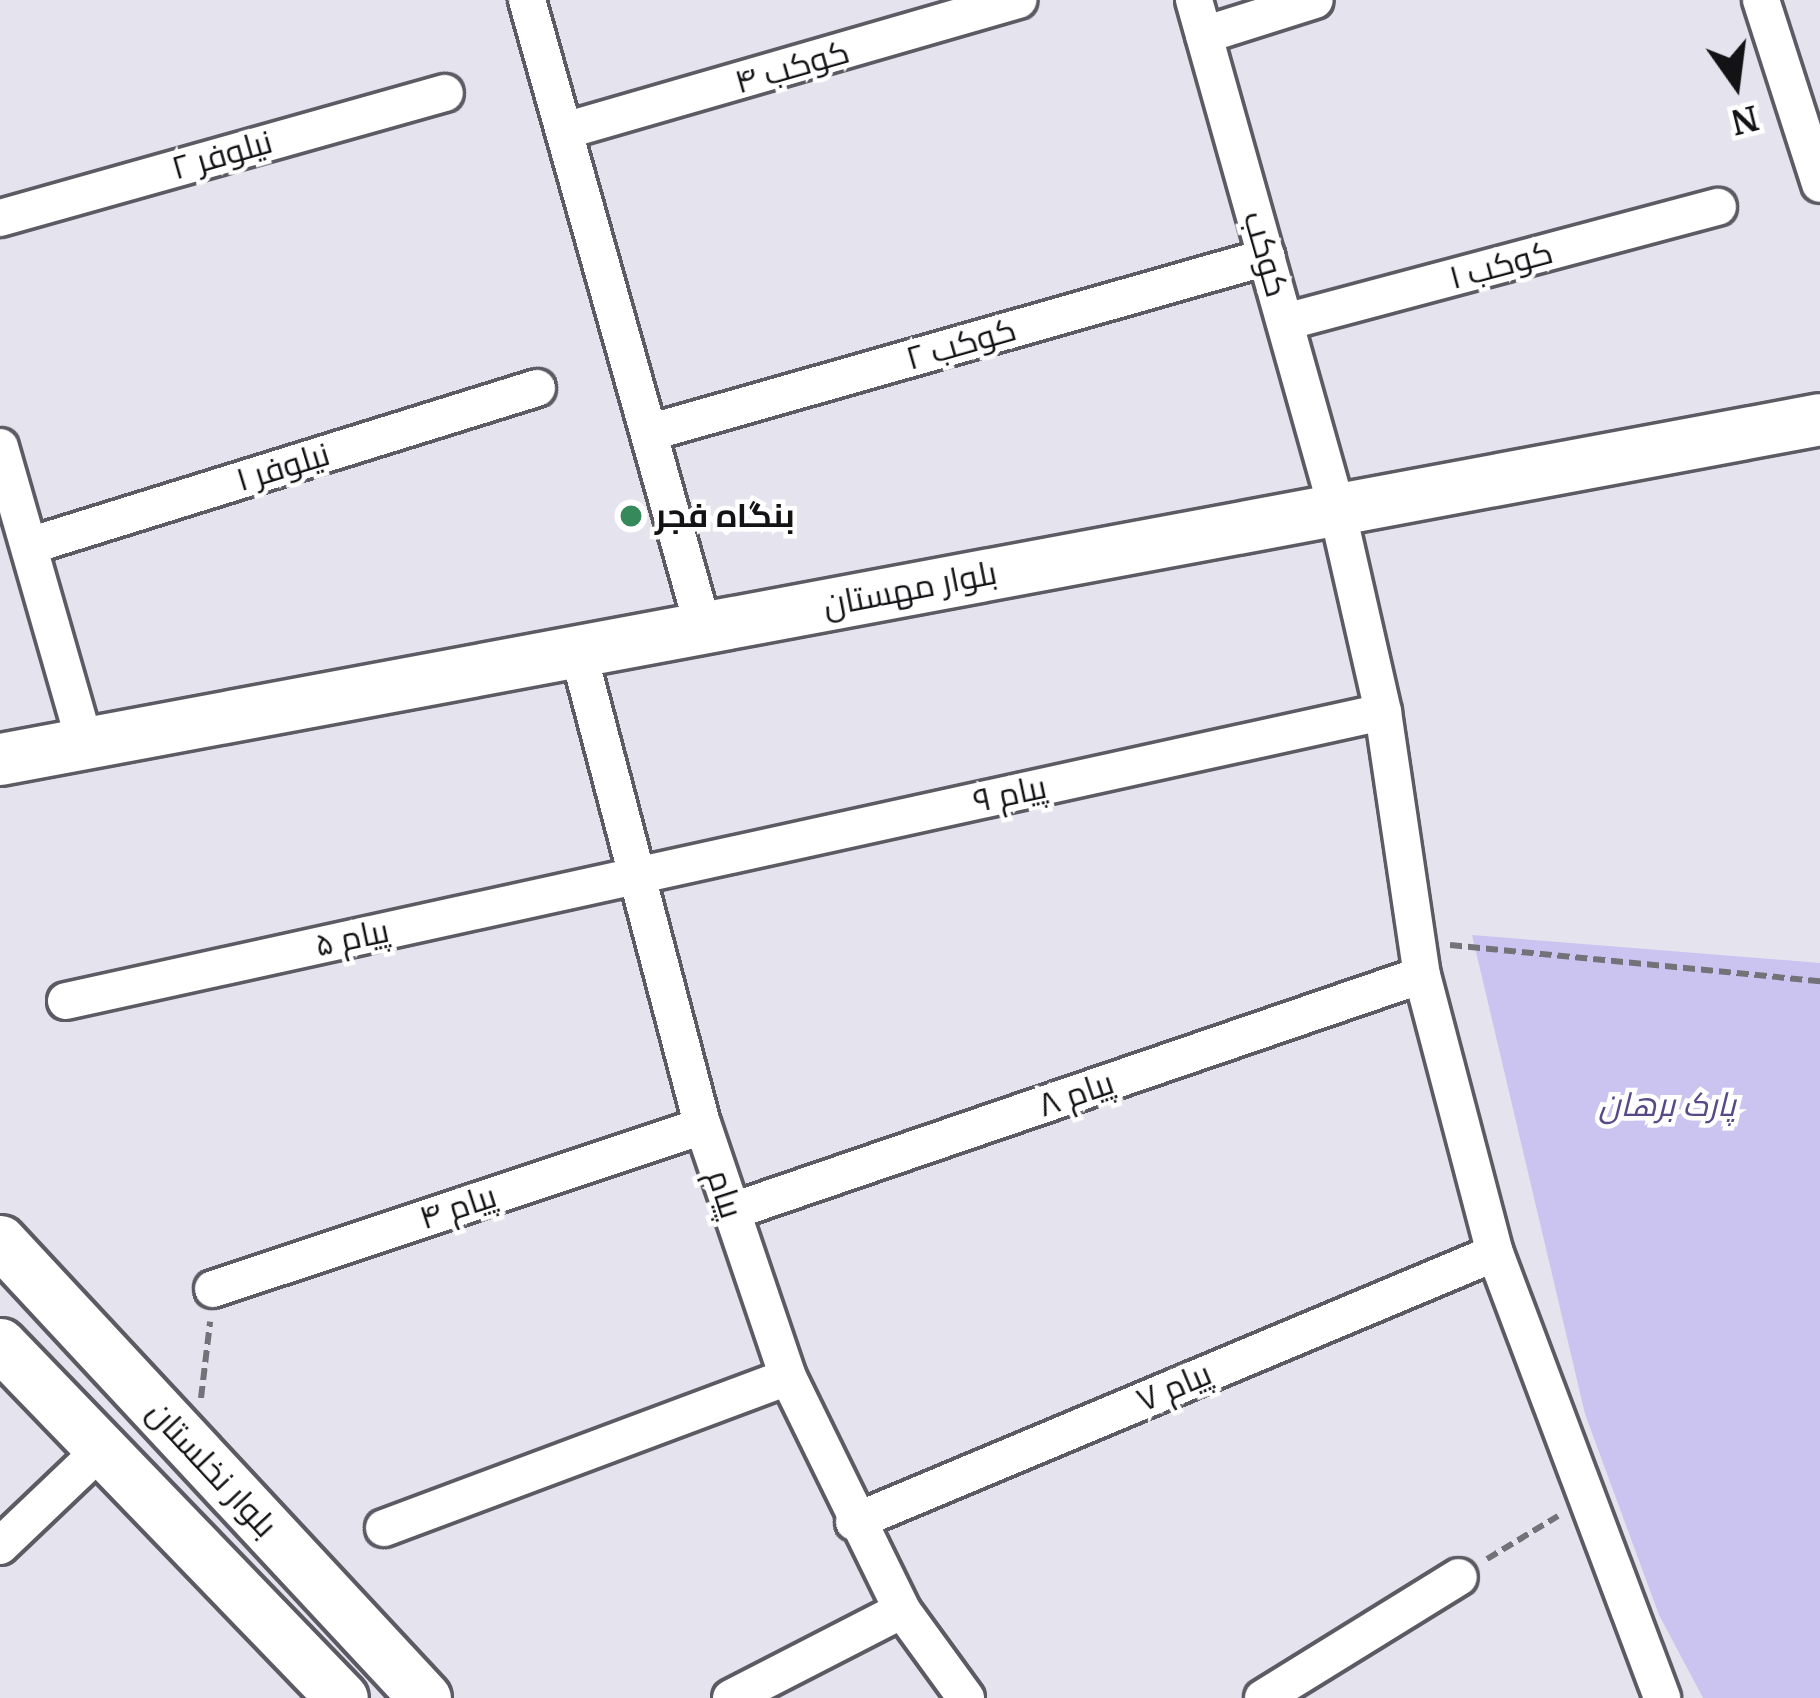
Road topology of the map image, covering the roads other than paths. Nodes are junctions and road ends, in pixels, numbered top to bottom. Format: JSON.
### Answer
{"nodes":[{"id":1,"x":527,"y":0,"type":"edge"},
{"id":2,"x":1019,"y":0,"type":"edge"},
{"id":3,"x":1315,"y":0,"type":"edge"},
{"id":4,"x":1761,"y":0,"type":"edge"},
{"id":5,"x":1199,"y":17,"type":"edge"},
{"id":6,"x":445,"y":93,"type":"dead end"},
{"id":7,"x":564,"y":131,"type":"junction"},
{"id":8,"x":1820,"y":184,"type":"edge"},
{"id":9,"x":1718,"y":207,"type":"dead end"},
{"id":10,"x":0,"y":218,"type":"edge"},
{"id":11,"x":1267,"y":257,"type":"junction"},
{"id":12,"x":1285,"y":322,"type":"junction"},
{"id":13,"x":537,"y":388,"type":"dead end"},
{"id":14,"x":1820,"y":418,"type":"edge"},
{"id":15,"x":655,"y":431,"type":"junction"},
{"id":16,"x":0,"y":447,"type":"edge"},
{"id":17,"x":8,"y":507,"type":"edge"},
{"id":18,"x":1337,"y":509,"type":"junction"},
{"id":19,"x":29,"y":546,"type":"junction"},
{"id":20,"x":703,"y":627,"type":"junction"},
{"id":21,"x":578,"y":651,"type":"junction"},
{"id":22,"x":1382,"y":712,"type":"junction"},
{"id":23,"x":85,"y":743,"type":"junction"},
{"id":24,"x":0,"y":759,"type":"edge"},
{"id":25,"x":638,"y":875,"type":"junction"},
{"id":26,"x":1419,"y":958,"type":"junction"},
{"id":27,"x":66,"y":1001,"type":"dead end"},
{"id":28,"x":704,"y":1126,"type":"junction"},
{"id":29,"x":730,"y":1212,"type":"junction"},
{"id":30,"x":0,"y":1241,"type":"edge"},
{"id":31,"x":1495,"y":1253,"type":"junction"},
{"id":32,"x":213,"y":1289,"type":"road end"},
{"id":33,"x":0,"y":1343,"type":"edge"},
{"id":34,"x":788,"y":1377,"type":"junction"},
{"id":35,"x":102,"y":1449,"type":"junction"},
{"id":36,"x":854,"y":1522,"type":"junction"},
{"id":37,"x":384,"y":1528,"type":"dead end"},
{"id":38,"x":0,"y":1546,"type":"edge"},
{"id":39,"x":1459,"y":1577,"type":"road end"},
{"id":40,"x":902,"y":1610,"type":"junction"},
{"id":41,"x":342,"y":1698,"type":"edge"},
{"id":42,"x":424,"y":1698,"type":"edge"},
{"id":43,"x":731,"y":1698,"type":"edge"},
{"id":44,"x":966,"y":1698,"type":"edge"},
{"id":45,"x":1263,"y":1698,"type":"edge"},
{"id":46,"x":1662,"y":1698,"type":"edge"}],
"edges":[{"from":1,"to":7,"type":"street"},
{"from":2,"to":7,"type":"street","name":"کوکب ۴"},
{"from":3,"to":5,"type":"street"},
{"from":4,"to":8,"type":"street"},
{"from":5,"to":11,"type":"street","name":"کوکب"},
{"from":6,"to":10,"type":"street","name":"نیلوفر ۲"},
{"from":7,"to":15,"type":"street"},
{"from":9,"to":12,"type":"street","name":"کوکب ۱"},
{"from":11,"to":12,"type":"street","name":"کوکب"},
{"from":11,"to":15,"type":"street","name":"کوکب ۲"},
{"from":12,"to":18,"type":"street","name":"کوکب"},
{"from":13,"to":19,"type":"street","name":"نیلوفر ۱"},
{"from":14,"to":18,"type":"street","name":"بلوار مهستان"},
{"from":15,"to":20,"type":"street"},
{"from":16,"to":17,"type":"street"},
{"from":17,"to":19,"type":"street"},
{"from":18,"to":20,"type":"street","name":"بلوار مهستان"},
{"from":18,"to":22,"type":"street","name":"کوکب"},
{"from":19,"to":23,"type":"street"},
{"from":20,"to":21,"type":"street","name":"بلوار مهستان"},
{"from":21,"to":23,"type":"street","name":"بلوار مهستان"},
{"from":21,"to":25,"type":"street","name":"پیام"},
{"from":22,"to":25,"type":"street","name":"پیام ۹"},
{"from":22,"to":26,"type":"street","name":"کوکب"},
{"from":23,"to":24,"type":"street","name":"بلوار مهستان"},
{"from":25,"to":27,"type":"street","name":"پیام ۵"},
{"from":25,"to":28,"type":"street","name":"پیام"},
{"from":26,"to":29,"type":"street","name":"پیام ۸"},
{"from":26,"to":31,"type":"street","name":"کوکب"},
{"from":28,"to":29,"type":"street","name":"پیام"},
{"from":28,"to":32,"type":"street","name":"پیام ۴"},
{"from":29,"to":34,"type":"street","name":"پیام"},
{"from":30,"to":42,"type":"street","name":"بلوار نخلستان"},
{"from":31,"to":36,"type":"street","name":"پیام ۷"},
{"from":31,"to":46,"type":"street","name":"کوکب"},
{"from":33,"to":35,"type":"street","name":"بلوار نخلستان"},
{"from":34,"to":36,"type":"street","name":"پیام"},
{"from":34,"to":37,"type":"street"},
{"from":35,"to":38,"type":"street"},
{"from":35,"to":41,"type":"street","name":"بلوار نخلستان"},
{"from":36,"to":40,"type":"street","name":"پیام"},
{"from":39,"to":45,"type":"street"},
{"from":40,"to":43,"type":"street"},
{"from":40,"to":44,"type":"street","name":"پیام"}]}
